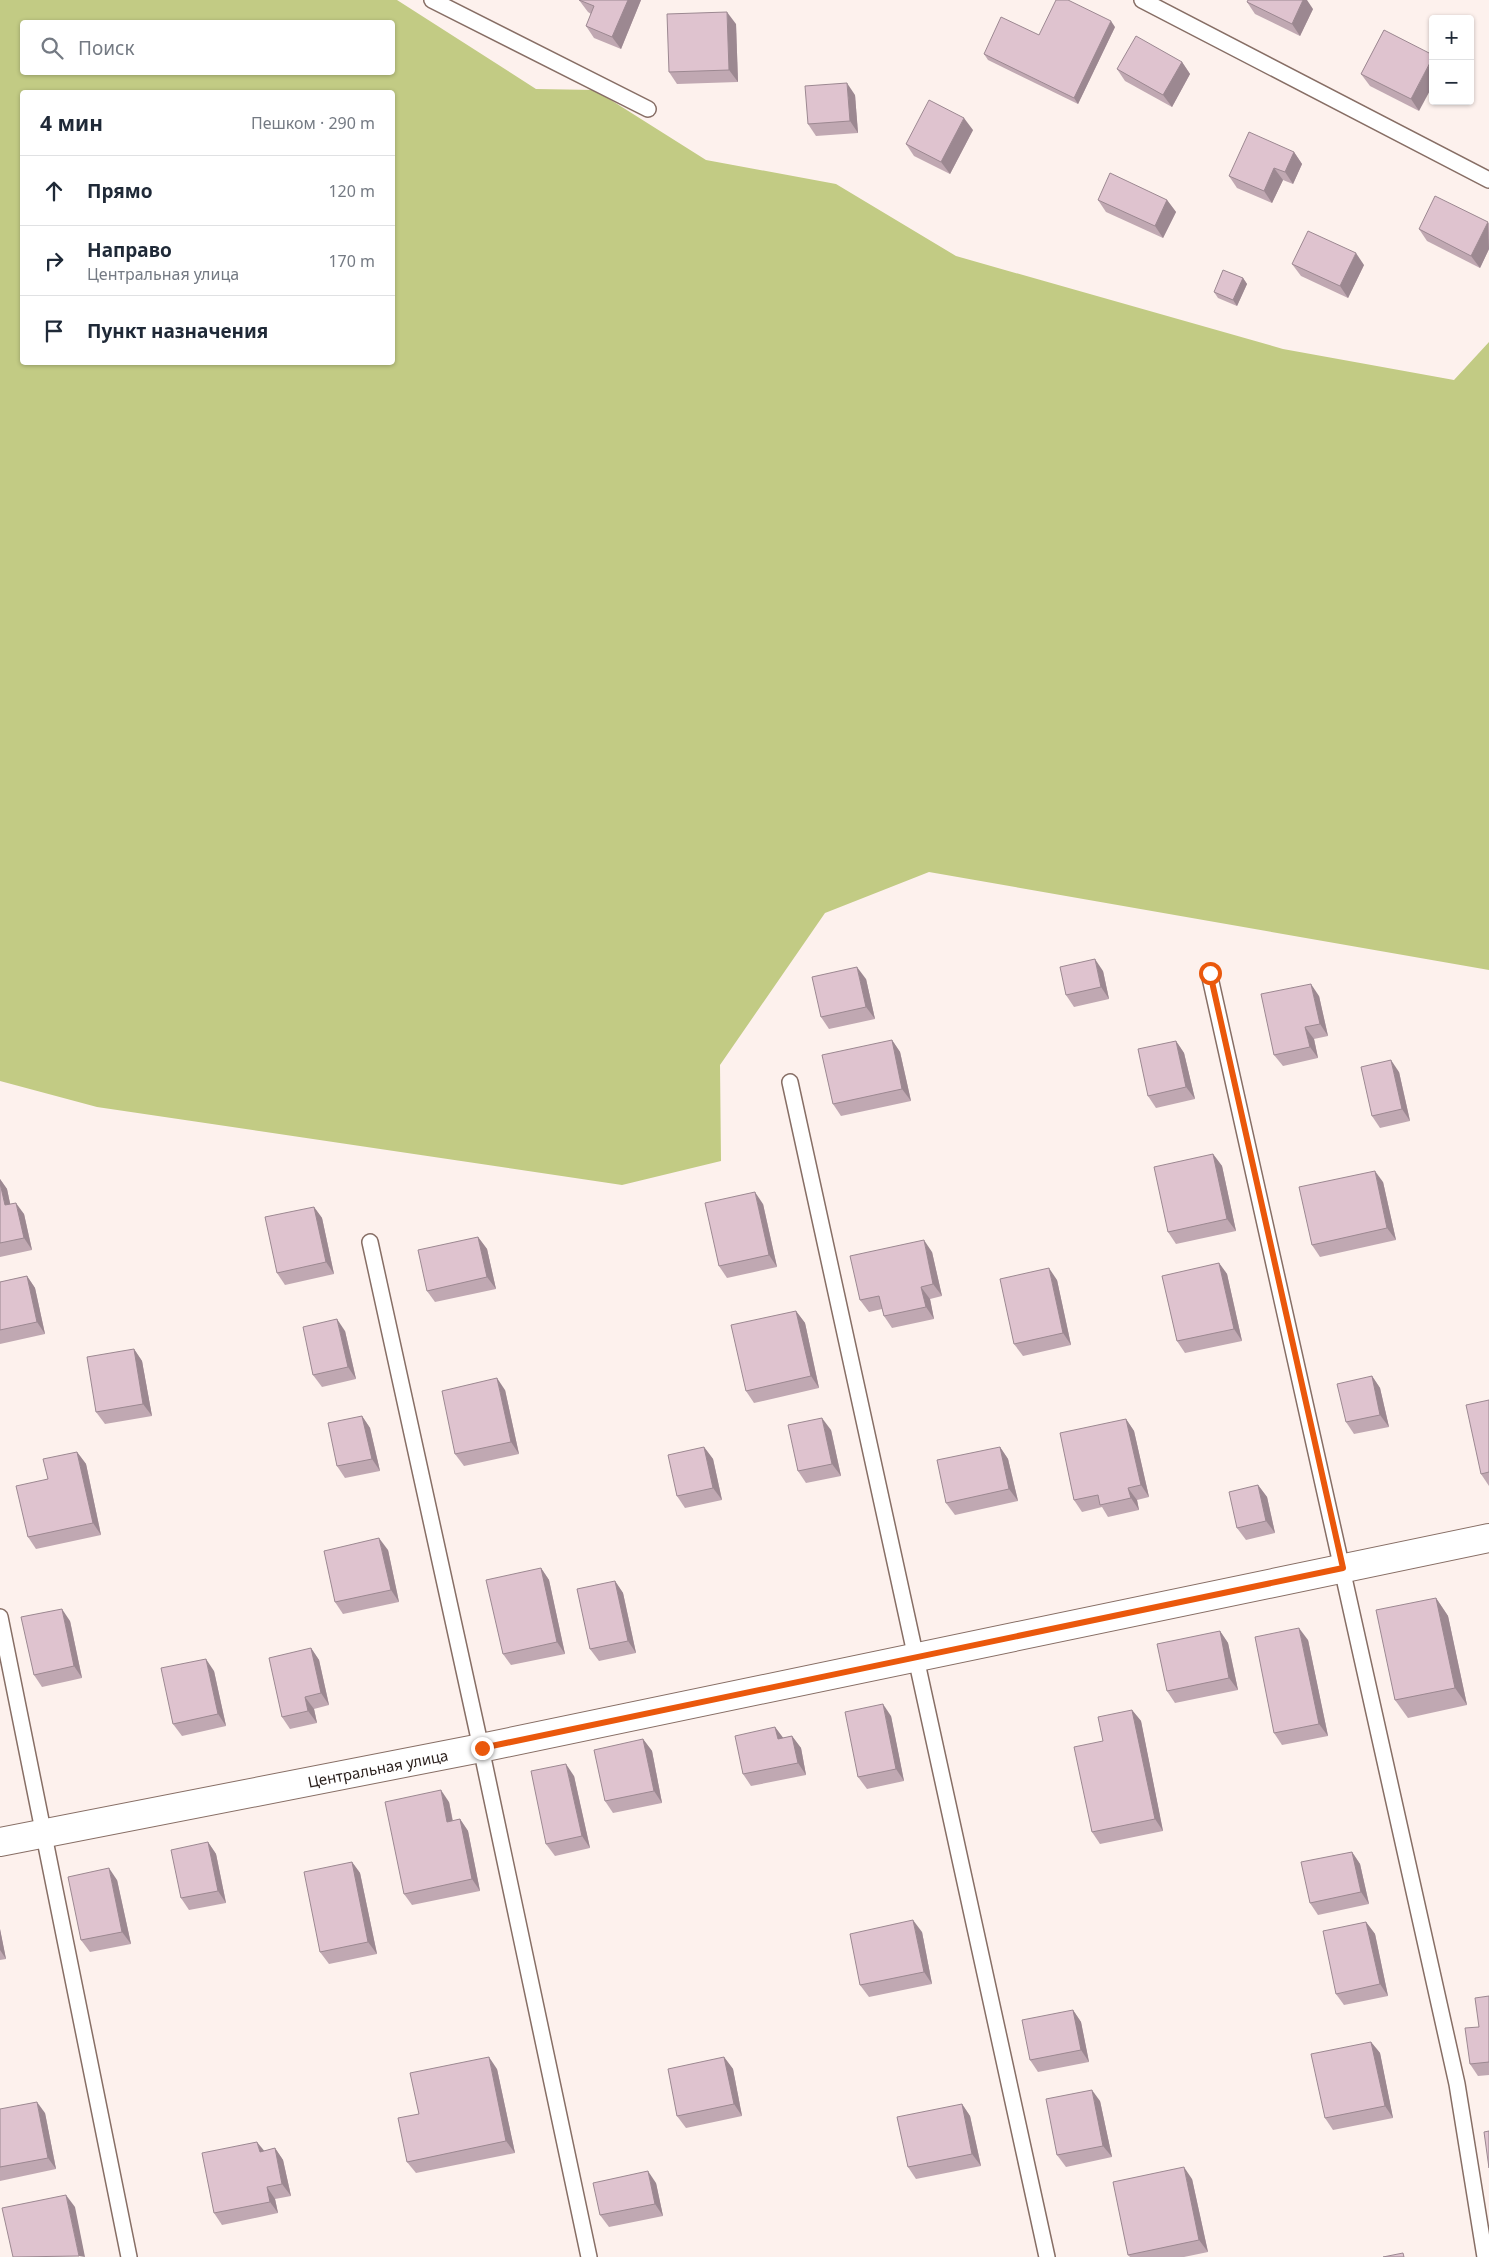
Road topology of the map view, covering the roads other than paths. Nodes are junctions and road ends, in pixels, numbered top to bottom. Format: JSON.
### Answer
{"nodes":[{"id":1,"x":432,"y":0,"type":"edge"},
{"id":2,"x":1142,"y":0,"type":"edge"},
{"id":3,"x":648,"y":109,"type":"dead end"},
{"id":4,"x":1489,"y":180,"type":"edge"},
{"id":5,"x":1210,"y":973,"type":"dead end"},
{"id":6,"x":790,"y":1082,"type":"dead end"},
{"id":7,"x":370,"y":1242,"type":"dead end"},
{"id":8,"x":1489,"y":1538,"type":"edge"},
{"id":9,"x":1343,"y":1568,"type":"junction"},
{"id":10,"x":0,"y":1617,"type":"edge"},
{"id":11,"x":915,"y":1658,"type":"junction"},
{"id":12,"x":482,"y":1748,"type":"junction"},
{"id":13,"x":42,"y":1833,"type":"junction"},
{"id":14,"x":0,"y":1842,"type":"edge"},
{"id":15,"x":129,"y":2257,"type":"edge"},
{"id":16,"x":589,"y":2257,"type":"edge"},
{"id":17,"x":1047,"y":2257,"type":"edge"},
{"id":18,"x":1485,"y":2257,"type":"edge"}],
"edges":[{"from":1,"to":3,"type":"lane"},
{"from":2,"to":4,"type":"lane"},
{"from":5,"to":9,"type":"lane"},
{"from":6,"to":11,"type":"lane"},
{"from":7,"to":12,"type":"lane"},
{"from":8,"to":9,"type":"street","name":"Центральная улица"},
{"from":9,"to":11,"type":"street","name":"Центральная улица"},
{"from":9,"to":18,"type":"lane"},
{"from":10,"to":13,"type":"lane"},
{"from":11,"to":12,"type":"street","name":"Центральная улица"},
{"from":11,"to":17,"type":"lane"},
{"from":12,"to":13,"type":"street","name":"Центральная улица"},
{"from":12,"to":16,"type":"lane"},
{"from":13,"to":14,"type":"street","name":"Центральная улица"},
{"from":13,"to":15,"type":"lane"}]}
